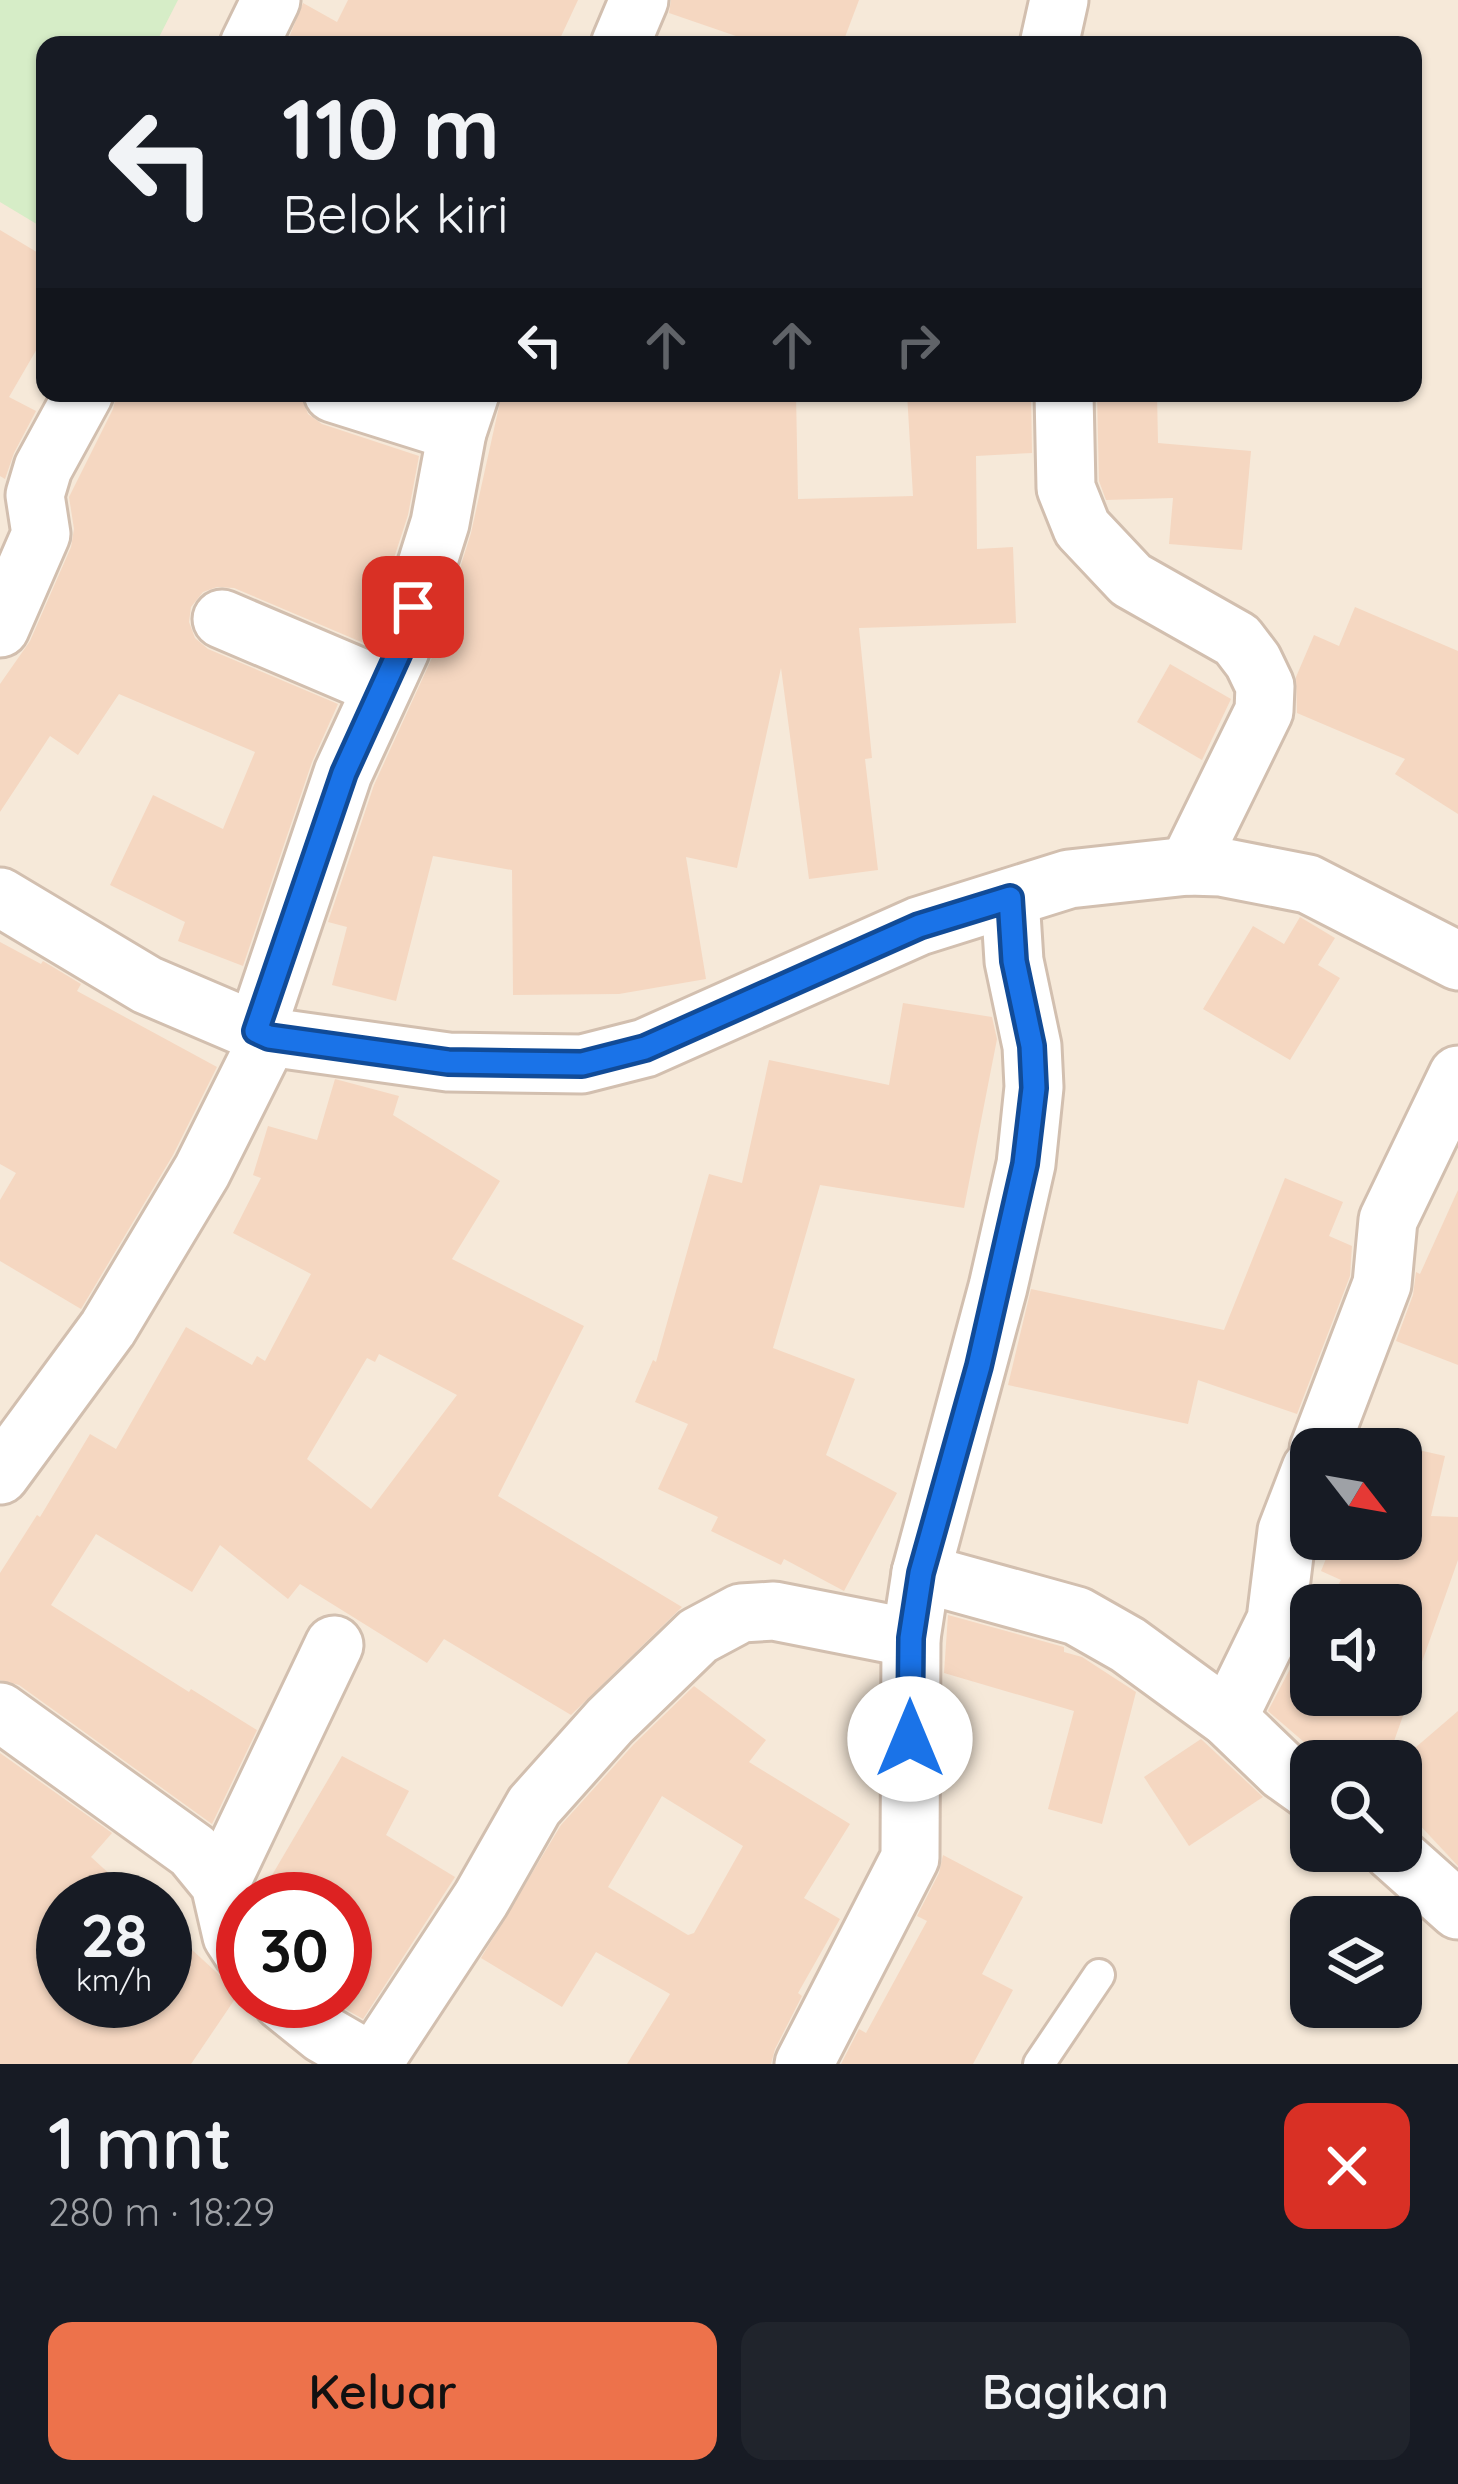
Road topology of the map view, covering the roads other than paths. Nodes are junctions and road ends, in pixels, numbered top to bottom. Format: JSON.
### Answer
{"nodes":[{"id":1,"x":271,"y":0,"type":"edge"},
{"id":2,"x":639,"y":0,"type":"edge"},
{"id":3,"x":1059,"y":0,"type":"edge"},
{"id":4,"x":253,"y":36,"type":"edge"},
{"id":5,"x":624,"y":36,"type":"edge"},
{"id":6,"x":1051,"y":36,"type":"edge"},
{"id":7,"x":80,"y":402,"type":"edge"},
{"id":8,"x":395,"y":402,"type":"edge"},
{"id":9,"x":1064,"y":402,"type":"edge"},
{"id":10,"x":464,"y":412,"type":"edge"},
{"id":11,"x":222,"y":619,"type":"dead end"},
{"id":12,"x":0,"y":628,"type":"edge"},
{"id":13,"x":382,"y":688,"type":"junction"},
{"id":14,"x":1188,"y":866,"type":"junction"},
{"id":15,"x":0,"y":897,"type":"edge"},
{"id":16,"x":1010,"y":898,"type":"junction"},
{"id":17,"x":1458,"y":961,"type":"edge"},
{"id":18,"x":262,"y":1034,"type":"junction"},
{"id":19,"x":1458,"y":1075,"type":"edge"},
{"id":20,"x":1327,"y":1428,"type":"edge"},
{"id":21,"x":0,"y":1475,"type":"edge"},
{"id":22,"x":1290,"y":1526,"type":"edge"},
{"id":23,"x":921,"y":1573,"type":"junction"},
{"id":24,"x":911,"y":1638,"type":"junction"},
{"id":25,"x":334,"y":1645,"type":"dead end"},
{"id":26,"x":0,"y":1712,"type":"edge"},
{"id":27,"x":1228,"y":1718,"type":"junction"},
{"id":28,"x":1290,"y":1776,"type":"edge"},
{"id":29,"x":226,"y":1872,"type":"edge"},
{"id":30,"x":1415,"y":1872,"type":"edge"},
{"id":31,"x":216,"y":1879,"type":"edge"},
{"id":32,"x":1458,"y":1910,"type":"edge"},
{"id":33,"x":1099,"y":1975,"type":"dead end"},
{"id":34,"x":316,"y":2028,"type":"edge"},
{"id":35,"x":374,"y":2063,"type":"edge"},
{"id":36,"x":804,"y":2064,"type":"edge"},
{"id":37,"x":1039,"y":2064,"type":"edge"}],
"edges":[{"from":1,"to":4,"type":"street"},
{"from":2,"to":5,"type":"street"},
{"from":3,"to":6,"type":"street"},
{"from":7,"to":12,"type":"street"},
{"from":8,"to":10,"type":"street"},
{"from":9,"to":14,"type":"street"},
{"from":10,"to":13,"type":"street"},
{"from":11,"to":13,"type":"street"},
{"from":13,"to":18,"type":"street"},
{"from":14,"to":16,"type":"street"},
{"from":14,"to":17,"type":"street"},
{"from":15,"to":18,"type":"street"},
{"from":16,"to":18,"type":"street"},
{"from":16,"to":23,"type":"street"},
{"from":18,"to":21,"type":"street"},
{"from":19,"to":20,"type":"street"},
{"from":22,"to":27,"type":"street"},
{"from":23,"to":24,"type":"street"},
{"from":23,"to":27,"type":"street"},
{"from":24,"to":35,"type":"street"},
{"from":24,"to":36,"type":"street"},
{"from":25,"to":29,"type":"street"},
{"from":26,"to":31,"type":"street"},
{"from":27,"to":28,"type":"street"},
{"from":30,"to":32,"type":"street"},
{"from":33,"to":37,"type":"lane"},
{"from":34,"to":35,"type":"street"}]}
